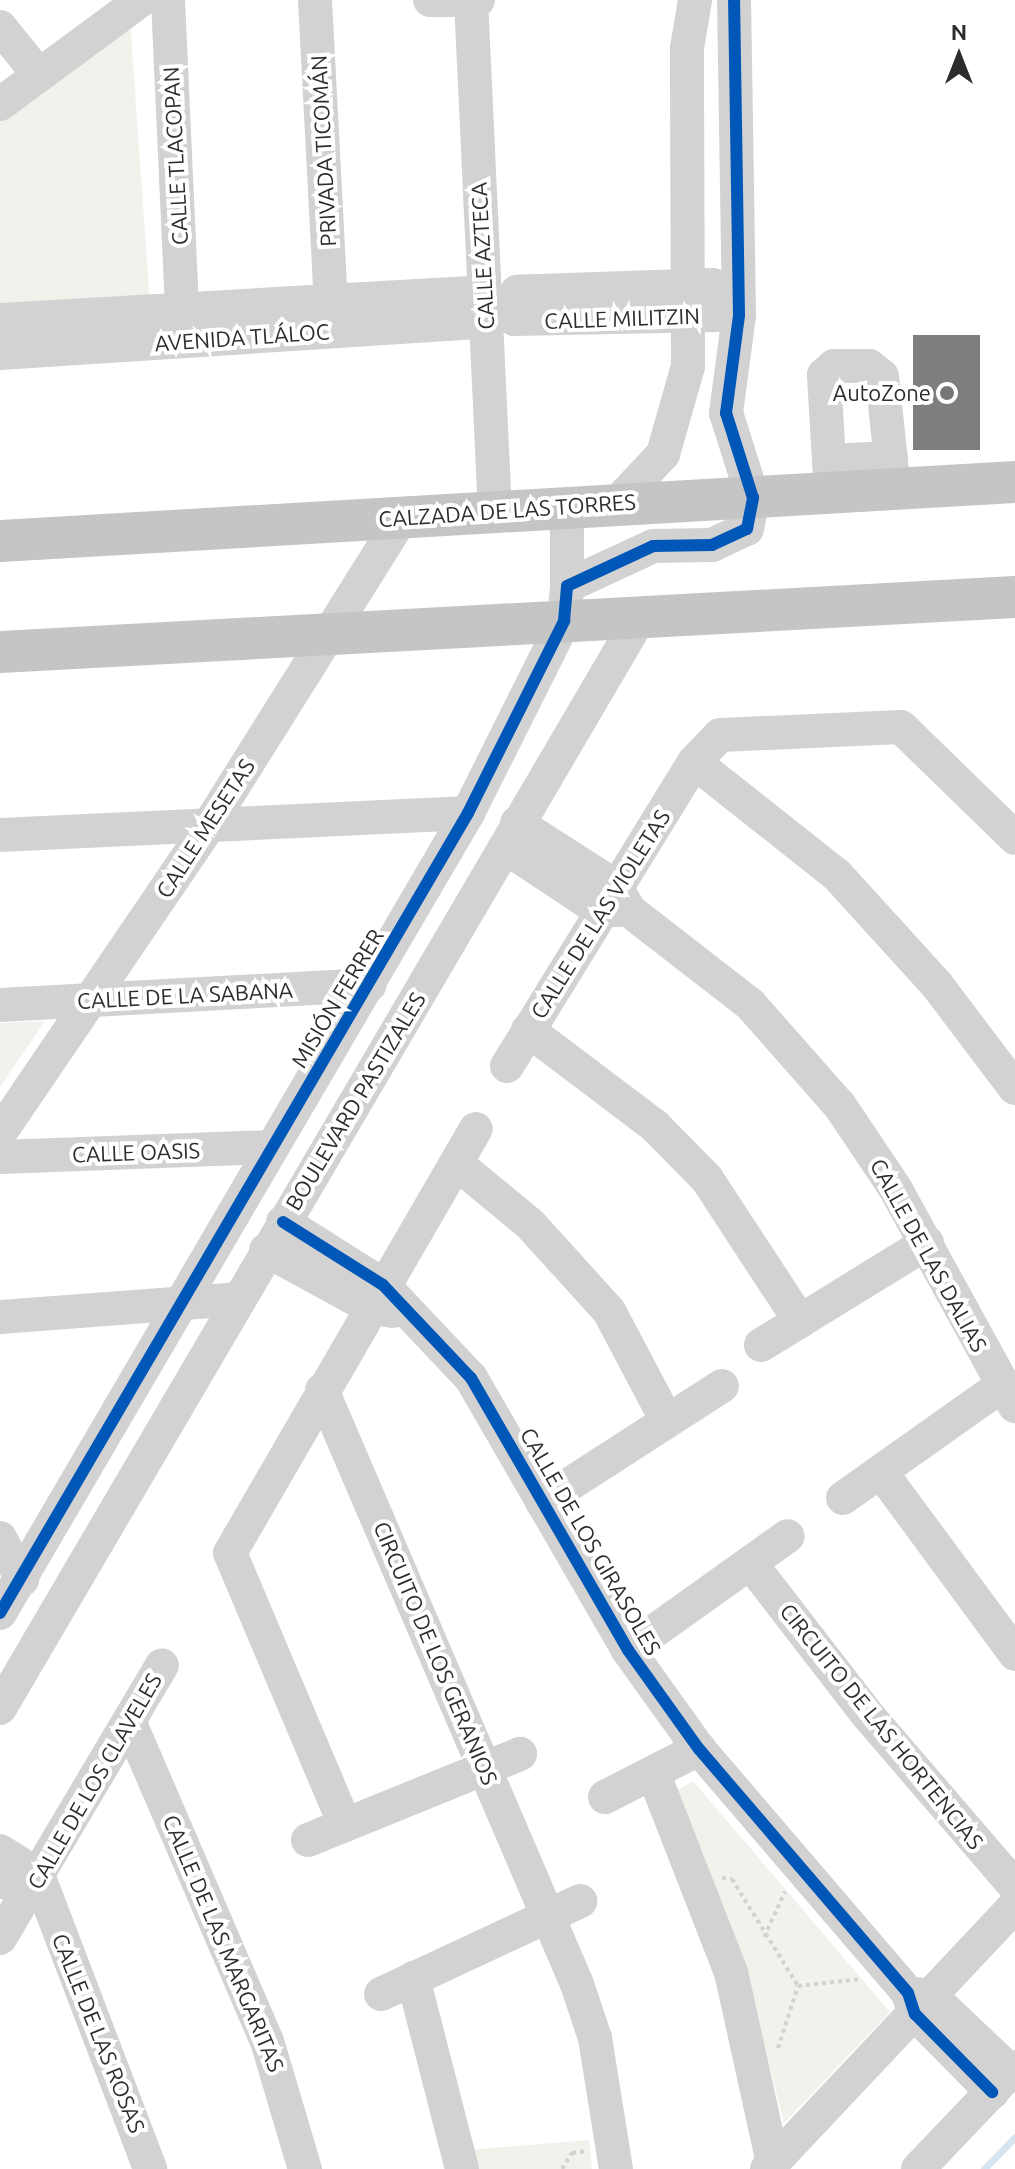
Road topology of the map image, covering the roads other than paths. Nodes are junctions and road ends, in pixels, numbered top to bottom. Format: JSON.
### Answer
{"nodes":[{"id":1,"x":141,"y":0,"type":"edge"},
{"id":2,"x":168,"y":0,"type":"edge"},
{"id":3,"x":315,"y":0,"type":"edge"},
{"id":4,"x":430,"y":0,"type":"edge"},
{"id":5,"x":473,"y":0,"type":"edge"},
{"id":6,"x":695,"y":0,"type":"edge"},
{"id":7,"x":734,"y":0,"type":"edge"},
{"id":8,"x":0,"y":27,"type":"edge"},
{"id":9,"x":39,"y":75,"type":"junction"},
{"id":10,"x":0,"y":104,"type":"edge"},
{"id":11,"x":738,"y":300,"type":"junction"},
{"id":12,"x":692,"y":301,"type":"junction"},
{"id":13,"x":331,"y":302,"type":"junction"},
{"id":14,"x":484,"y":307,"type":"junction"},
{"id":15,"x":182,"y":311,"type":"junction"},
{"id":16,"x":0,"y":320,"type":"edge"},
{"id":17,"x":0,"y":353,"type":"edge"},
{"id":18,"x":892,"y":474,"type":"junction"},
{"id":19,"x":830,"y":477,"type":"junction"},
{"id":20,"x":1015,"y":482,"type":"edge"},
{"id":21,"x":753,"y":498,"type":"junction"},
{"id":22,"x":618,"y":502,"type":"junction"},
{"id":23,"x":567,"y":506,"type":"junction"},
{"id":24,"x":495,"y":512,"type":"junction"},
{"id":25,"x":402,"y":517,"type":"junction"},
{"id":26,"x":0,"y":541,"type":"edge"},
{"id":27,"x":1015,"y":597,"type":"edge"},
{"id":28,"x":566,"y":604,"type":"junction"},
{"id":29,"x":639,"y":619,"type":"junction"},
{"id":30,"x":327,"y":633,"type":"junction"},
{"id":31,"x":0,"y":652,"type":"edge"},
{"id":32,"x":694,"y":762,"type":"junction"},
{"id":33,"x":468,"y":813,"type":"junction"},
{"id":34,"x":209,"y":825,"type":"junction"},
{"id":35,"x":0,"y":835,"type":"edge"},
{"id":36,"x":511,"y":835,"type":"junction"},
{"id":37,"x":1015,"y":838,"type":"edge"},
{"id":38,"x":615,"y":902,"type":"junction"},
{"id":39,"x":369,"y":985,"type":"junction"},
{"id":40,"x":91,"y":1000,"type":"junction"},
{"id":41,"x":0,"y":1005,"type":"edge"},
{"id":42,"x":528,"y":1030,"type":"junction"},
{"id":43,"x":507,"y":1066,"type":"dead end"},
{"id":44,"x":1015,"y":1088,"type":"edge"},
{"id":45,"x":476,"y":1129,"type":"dead end"},
{"id":46,"x":0,"y":1133,"type":"edge"},
{"id":47,"x":272,"y":1147,"type":"junction"},
{"id":48,"x":0,"y":1157,"type":"edge"},
{"id":49,"x":456,"y":1163,"type":"junction"},
{"id":50,"x":274,"y":1236,"type":"junction"},
{"id":51,"x":927,"y":1243,"type":"junction"},
{"id":52,"x":377,"y":1296,"type":"junction"},
{"id":53,"x":237,"y":1299,"type":"junction"},
{"id":54,"x":176,"y":1304,"type":"junction"},
{"id":55,"x":0,"y":1317,"type":"edge"},
{"id":56,"x":800,"y":1321,"type":"junction"},
{"id":57,"x":761,"y":1345,"type":"dead end"},
{"id":58,"x":722,"y":1386,"type":"dead end"},
{"id":59,"x":322,"y":1390,"type":"junction"},
{"id":60,"x":1008,"y":1396,"type":"edge"},
{"id":61,"x":667,"y":1421,"type":"junction"},
{"id":62,"x":881,"y":1472,"type":"junction"},
{"id":63,"x":843,"y":1498,"type":"dead end"},
{"id":64,"x":542,"y":1502,"type":"junction"},
{"id":65,"x":788,"y":1536,"type":"dead end"},
{"id":66,"x":0,"y":1538,"type":"edge"},
{"id":67,"x":751,"y":1564,"type":"junction"},
{"id":68,"x":22,"y":1579,"type":"junction"},
{"id":69,"x":0,"y":1613,"type":"edge"},
{"id":70,"x":628,"y":1650,"type":"junction"},
{"id":71,"x":1015,"y":1654,"type":"edge"},
{"id":72,"x":162,"y":1665,"type":"dead end"},
{"id":73,"x":0,"y":1708,"type":"edge"},
{"id":74,"x":129,"y":1721,"type":"junction"},
{"id":75,"x":699,"y":1749,"type":"junction"},
{"id":76,"x":520,"y":1754,"type":"dead end"},
{"id":77,"x":486,"y":1769,"type":"junction"},
{"id":78,"x":654,"y":1775,"type":"junction"},
{"id":79,"x":605,"y":1797,"type":"dead end"},
{"id":80,"x":345,"y":1825,"type":"junction"},
{"id":81,"x":308,"y":1840,"type":"dead end"},
{"id":82,"x":0,"y":1851,"type":"edge"},
{"id":83,"x":1015,"y":1886,"type":"edge"},
{"id":84,"x":27,"y":1887,"type":"edge"},
{"id":85,"x":580,"y":1901,"type":"dead end"},
{"id":86,"x":1015,"y":1906,"type":"edge"},
{"id":87,"x":549,"y":1916,"type":"junction"},
{"id":88,"x":0,"y":1938,"type":"edge"},
{"id":89,"x":413,"y":1978,"type":"junction"},
{"id":90,"x":381,"y":1994,"type":"dead end"},
{"id":91,"x":911,"y":1995,"type":"junction"},
{"id":92,"x":1006,"y":2077,"type":"edge"},
{"id":93,"x":770,"y":2166,"type":"edge"},
{"id":94,"x":150,"y":2169,"type":"edge"},
{"id":95,"x":305,"y":2169,"type":"edge"},
{"id":96,"x":462,"y":2169,"type":"edge"},
{"id":97,"x":616,"y":2169,"type":"edge"},
{"id":98,"x":918,"y":2169,"type":"edge"}],
"edges":[{"from":1,"to":9,"type":"street"},
{"from":2,"to":15,"type":"street","name":"CALLE TLACOPAN"},
{"from":3,"to":13,"type":"street","name":"PRIVADA TICOMÁN"},
{"from":4,"to":5,"type":"street"},
{"from":5,"to":14,"type":"street","name":"CALLE AZTECA"},
{"from":6,"to":12,"type":"street"},
{"from":7,"to":11,"type":"street"},
{"from":8,"to":9,"type":"street"},
{"from":9,"to":10,"type":"street"},
{"from":11,"to":12,"type":"street","name":"CALLE MILITZIN"},
{"from":11,"to":21,"type":"street"},
{"from":12,"to":22,"type":"street"},
{"from":13,"to":14,"type":"street","name":"AVENIDA TLÁLOC"},
{"from":13,"to":15,"type":"street","name":"AVENIDA TLÁLOC"},
{"from":14,"to":17,"type":"street","name":"AVENIDA TLÁLOC"},
{"from":14,"to":24,"type":"street","name":"CALLE AZTECA"},
{"from":15,"to":16,"type":"street","name":"AVENIDA TLÁLOC"},
{"from":18,"to":19,"type":"main road","name":"CALZADA DE LAS TORRES"},
{"from":18,"to":19,"type":"street"},
{"from":18,"to":20,"type":"main road","name":"CALZADA DE LAS TORRES"},
{"from":19,"to":21,"type":"main road","name":"CALZADA DE LAS TORRES"},
{"from":21,"to":22,"type":"main road","name":"CALZADA DE LAS TORRES"},
{"from":21,"to":28,"type":"street"},
{"from":22,"to":23,"type":"main road","name":"CALZADA DE LAS TORRES"},
{"from":23,"to":24,"type":"main road","name":"CALZADA DE LAS TORRES"},
{"from":23,"to":28,"type":"street"},
{"from":24,"to":25,"type":"main road","name":"CALZADA DE LAS TORRES"},
{"from":25,"to":26,"type":"main road","name":"CALZADA DE LAS TORRES"},
{"from":25,"to":30,"type":"street","name":"CALLE MESETAS"},
{"from":27,"to":29,"type":"main road"},
{"from":28,"to":29,"type":"main road"},
{"from":28,"to":30,"type":"main road"},
{"from":28,"to":33,"type":"street","name":"MISIÓN FERRER"},
{"from":29,"to":36,"type":"street","name":"BOULEVARD PASTIZALES"},
{"from":30,"to":31,"type":"main road"},
{"from":30,"to":34,"type":"street","name":"CALLE MESETAS"},
{"from":32,"to":37,"type":"street","name":"CALLE DE LAS VIOLETAS"},
{"from":32,"to":38,"type":"street","name":"CALLE DE LAS VIOLETAS"},
{"from":32,"to":44,"type":"street"},
{"from":33,"to":34,"type":"street"},
{"from":33,"to":39,"type":"street","name":"MISIÓN FERRER"},
{"from":34,"to":35,"type":"street"},
{"from":34,"to":40,"type":"street","name":"CALLE MESETAS"},
{"from":36,"to":38,"type":"street","name":"CALLE DE LAS DALIAS"},
{"from":36,"to":50,"type":"street","name":"BOULEVARD PASTIZALES"},
{"from":38,"to":42,"type":"street","name":"CALLE DE LAS VIOLETAS"},
{"from":38,"to":51,"type":"street","name":"CALLE DE LAS DALIAS"},
{"from":39,"to":40,"type":"street","name":"CALLE DE LA SABANA"},
{"from":39,"to":47,"type":"street","name":"MISIÓN FERRER"},
{"from":40,"to":41,"type":"street","name":"CALLE DE LA SABANA"},
{"from":40,"to":46,"type":"street","name":"CALLE MESETAS"},
{"from":42,"to":43,"type":"street","name":"CALLE DE LAS VIOLETAS"},
{"from":42,"to":56,"type":"street"},
{"from":45,"to":49,"type":"street"},
{"from":47,"to":48,"type":"street","name":"CALLE OASIS"},
{"from":47,"to":54,"type":"street","name":"MISIÓN FERRER"},
{"from":49,"to":52,"type":"street"},
{"from":49,"to":61,"type":"street"},
{"from":50,"to":52,"type":"street","name":"CALLE DE LOS GIRASOLES"},
{"from":50,"to":53,"type":"street","name":"BOULEVARD PASTIZALES"},
{"from":51,"to":56,"type":"street"},
{"from":51,"to":60,"type":"street","name":"CALLE DE LAS DALIAS"},
{"from":52,"to":59,"type":"street"},
{"from":52,"to":64,"type":"street","name":"CALLE DE LOS GIRASOLES"},
{"from":53,"to":54,"type":"street"},
{"from":53,"to":73,"type":"street","name":"BOULEVARD PASTIZALES"},
{"from":54,"to":55,"type":"street"},
{"from":54,"to":68,"type":"street","name":"MISIÓN FERRER"},
{"from":56,"to":57,"type":"street"},
{"from":58,"to":61,"type":"street"},
{"from":59,"to":77,"type":"street","name":"CIRCUITO DE LOS GERANIOS"},
{"from":59,"to":80,"type":"street"},
{"from":60,"to":62,"type":"street"},
{"from":61,"to":64,"type":"street"},
{"from":62,"to":63,"type":"street"},
{"from":62,"to":71,"type":"street"},
{"from":64,"to":70,"type":"street","name":"CALLE DE LOS GIRASOLES"},
{"from":65,"to":67,"type":"street"},
{"from":66,"to":68,"type":"street"},
{"from":67,"to":70,"type":"street"},
{"from":67,"to":83,"type":"street","name":"CIRCUITO DE LAS HORTENCIAS"},
{"from":68,"to":69,"type":"street","name":"MISIÓN FERRER"},
{"from":70,"to":75,"type":"street","name":"CALLE DE LOS GIRASOLES"},
{"from":72,"to":74,"type":"street","name":"CALLE DE LOS CLAVELES"},
{"from":74,"to":84,"type":"street","name":"CALLE DE LOS CLAVELES"},
{"from":74,"to":95,"type":"street","name":"CALLE DE LAS MARGARITAS"},
{"from":75,"to":78,"type":"street"},
{"from":75,"to":91,"type":"street","name":"CALLE DE LOS GIRASOLES"},
{"from":76,"to":77,"type":"street"},
{"from":77,"to":80,"type":"street"},
{"from":77,"to":87,"type":"street","name":"CIRCUITO DE LOS GERANIOS"},
{"from":78,"to":79,"type":"street"},
{"from":78,"to":93,"type":"street"},
{"from":80,"to":81,"type":"street"},
{"from":82,"to":84,"type":"street"},
{"from":84,"to":88,"type":"street","name":"CALLE DE LOS CLAVELES"},
{"from":84,"to":94,"type":"street","name":"CALLE DE LAS ROSAS"},
{"from":85,"to":87,"type":"street"},
{"from":86,"to":91,"type":"street"},
{"from":87,"to":89,"type":"street"},
{"from":87,"to":97,"type":"street","name":"CIRCUITO DE LOS GERANIOS"},
{"from":89,"to":90,"type":"street"},
{"from":89,"to":96,"type":"street"},
{"from":91,"to":92,"type":"street","name":"CALLE DE LOS GIRASOLES"},
{"from":91,"to":93,"type":"street"},
{"from":92,"to":98,"type":"street"}]}
